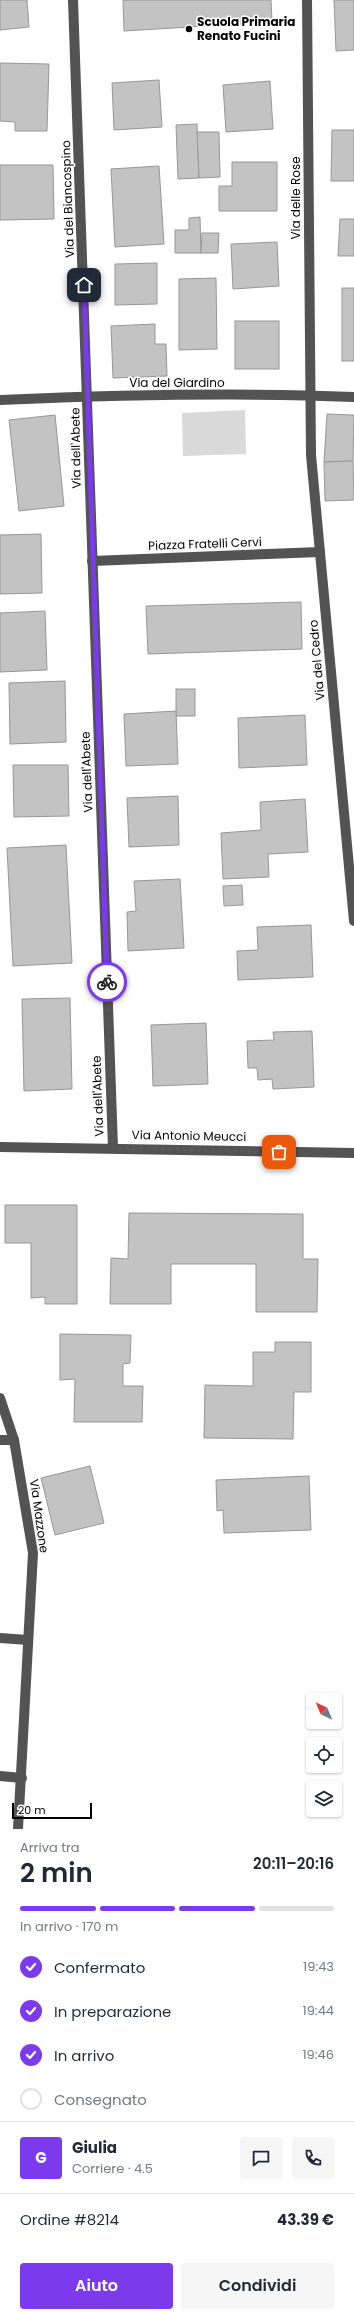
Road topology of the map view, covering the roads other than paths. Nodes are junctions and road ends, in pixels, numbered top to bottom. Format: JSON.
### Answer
{"nodes":[{"id":1,"x":73,"y":0,"type":"edge"},
{"id":2,"x":307,"y":0,"type":"edge"},
{"id":3,"x":310,"y":395,"type":"junction"},
{"id":4,"x":88,"y":396,"type":"junction"},
{"id":5,"x":354,"y":397,"type":"edge"},
{"id":6,"x":0,"y":400,"type":"edge"},
{"id":7,"x":320,"y":552,"type":"junction"},
{"id":8,"x":92,"y":561,"type":"junction"},
{"id":9,"x":354,"y":922,"type":"edge"},
{"id":10,"x":0,"y":1146,"type":"edge"},
{"id":11,"x":113,"y":1148,"type":"junction"},
{"id":12,"x":354,"y":1153,"type":"edge"},
{"id":13,"x":0,"y":1398,"type":"edge"},
{"id":14,"x":0,"y":1440,"type":"edge"},
{"id":15,"x":14,"y":1440,"type":"junction"},
{"id":16,"x":0,"y":1638,"type":"edge"},
{"id":17,"x":28,"y":1640,"type":"junction"},
{"id":18,"x":0,"y":1776,"type":"edge"},
{"id":19,"x":22,"y":1778,"type":"junction"},
{"id":20,"x":18,"y":1829,"type":"edge"}],
"edges":[{"from":1,"to":4,"type":"street","name":"Via del Biancospino"},
{"from":2,"to":3,"type":"street","name":"Via delle Rose"},
{"from":3,"to":4,"type":"street","name":"Via del Giardino"},
{"from":3,"to":5,"type":"street","name":"Via del Giardino"},
{"from":3,"to":7,"type":"street","name":"Via del Cedro"},
{"from":4,"to":6,"type":"street","name":"Via del Giardino"},
{"from":4,"to":8,"type":"street","name":"Via dell'Abete"},
{"from":7,"to":8,"type":"street","name":"Piazza Fratelli Cervi"},
{"from":7,"to":9,"type":"street","name":"Via del Cedro"},
{"from":8,"to":11,"type":"street","name":"Via dell'Abete"},
{"from":10,"to":11,"type":"street","name":"Via Antonio Meucci"},
{"from":11,"to":12,"type":"street","name":"Via Antonio Meucci"},
{"from":13,"to":15,"type":"street","name":"Via Mazzone"},
{"from":14,"to":15,"type":"street"},
{"from":15,"to":17,"type":"street","name":"Via Mazzone"},
{"from":16,"to":17,"type":"street"},
{"from":17,"to":19,"type":"street","name":"Via Mazzone"},
{"from":18,"to":19,"type":"street"},
{"from":19,"to":20,"type":"street","name":"Via Mazzone"}]}
